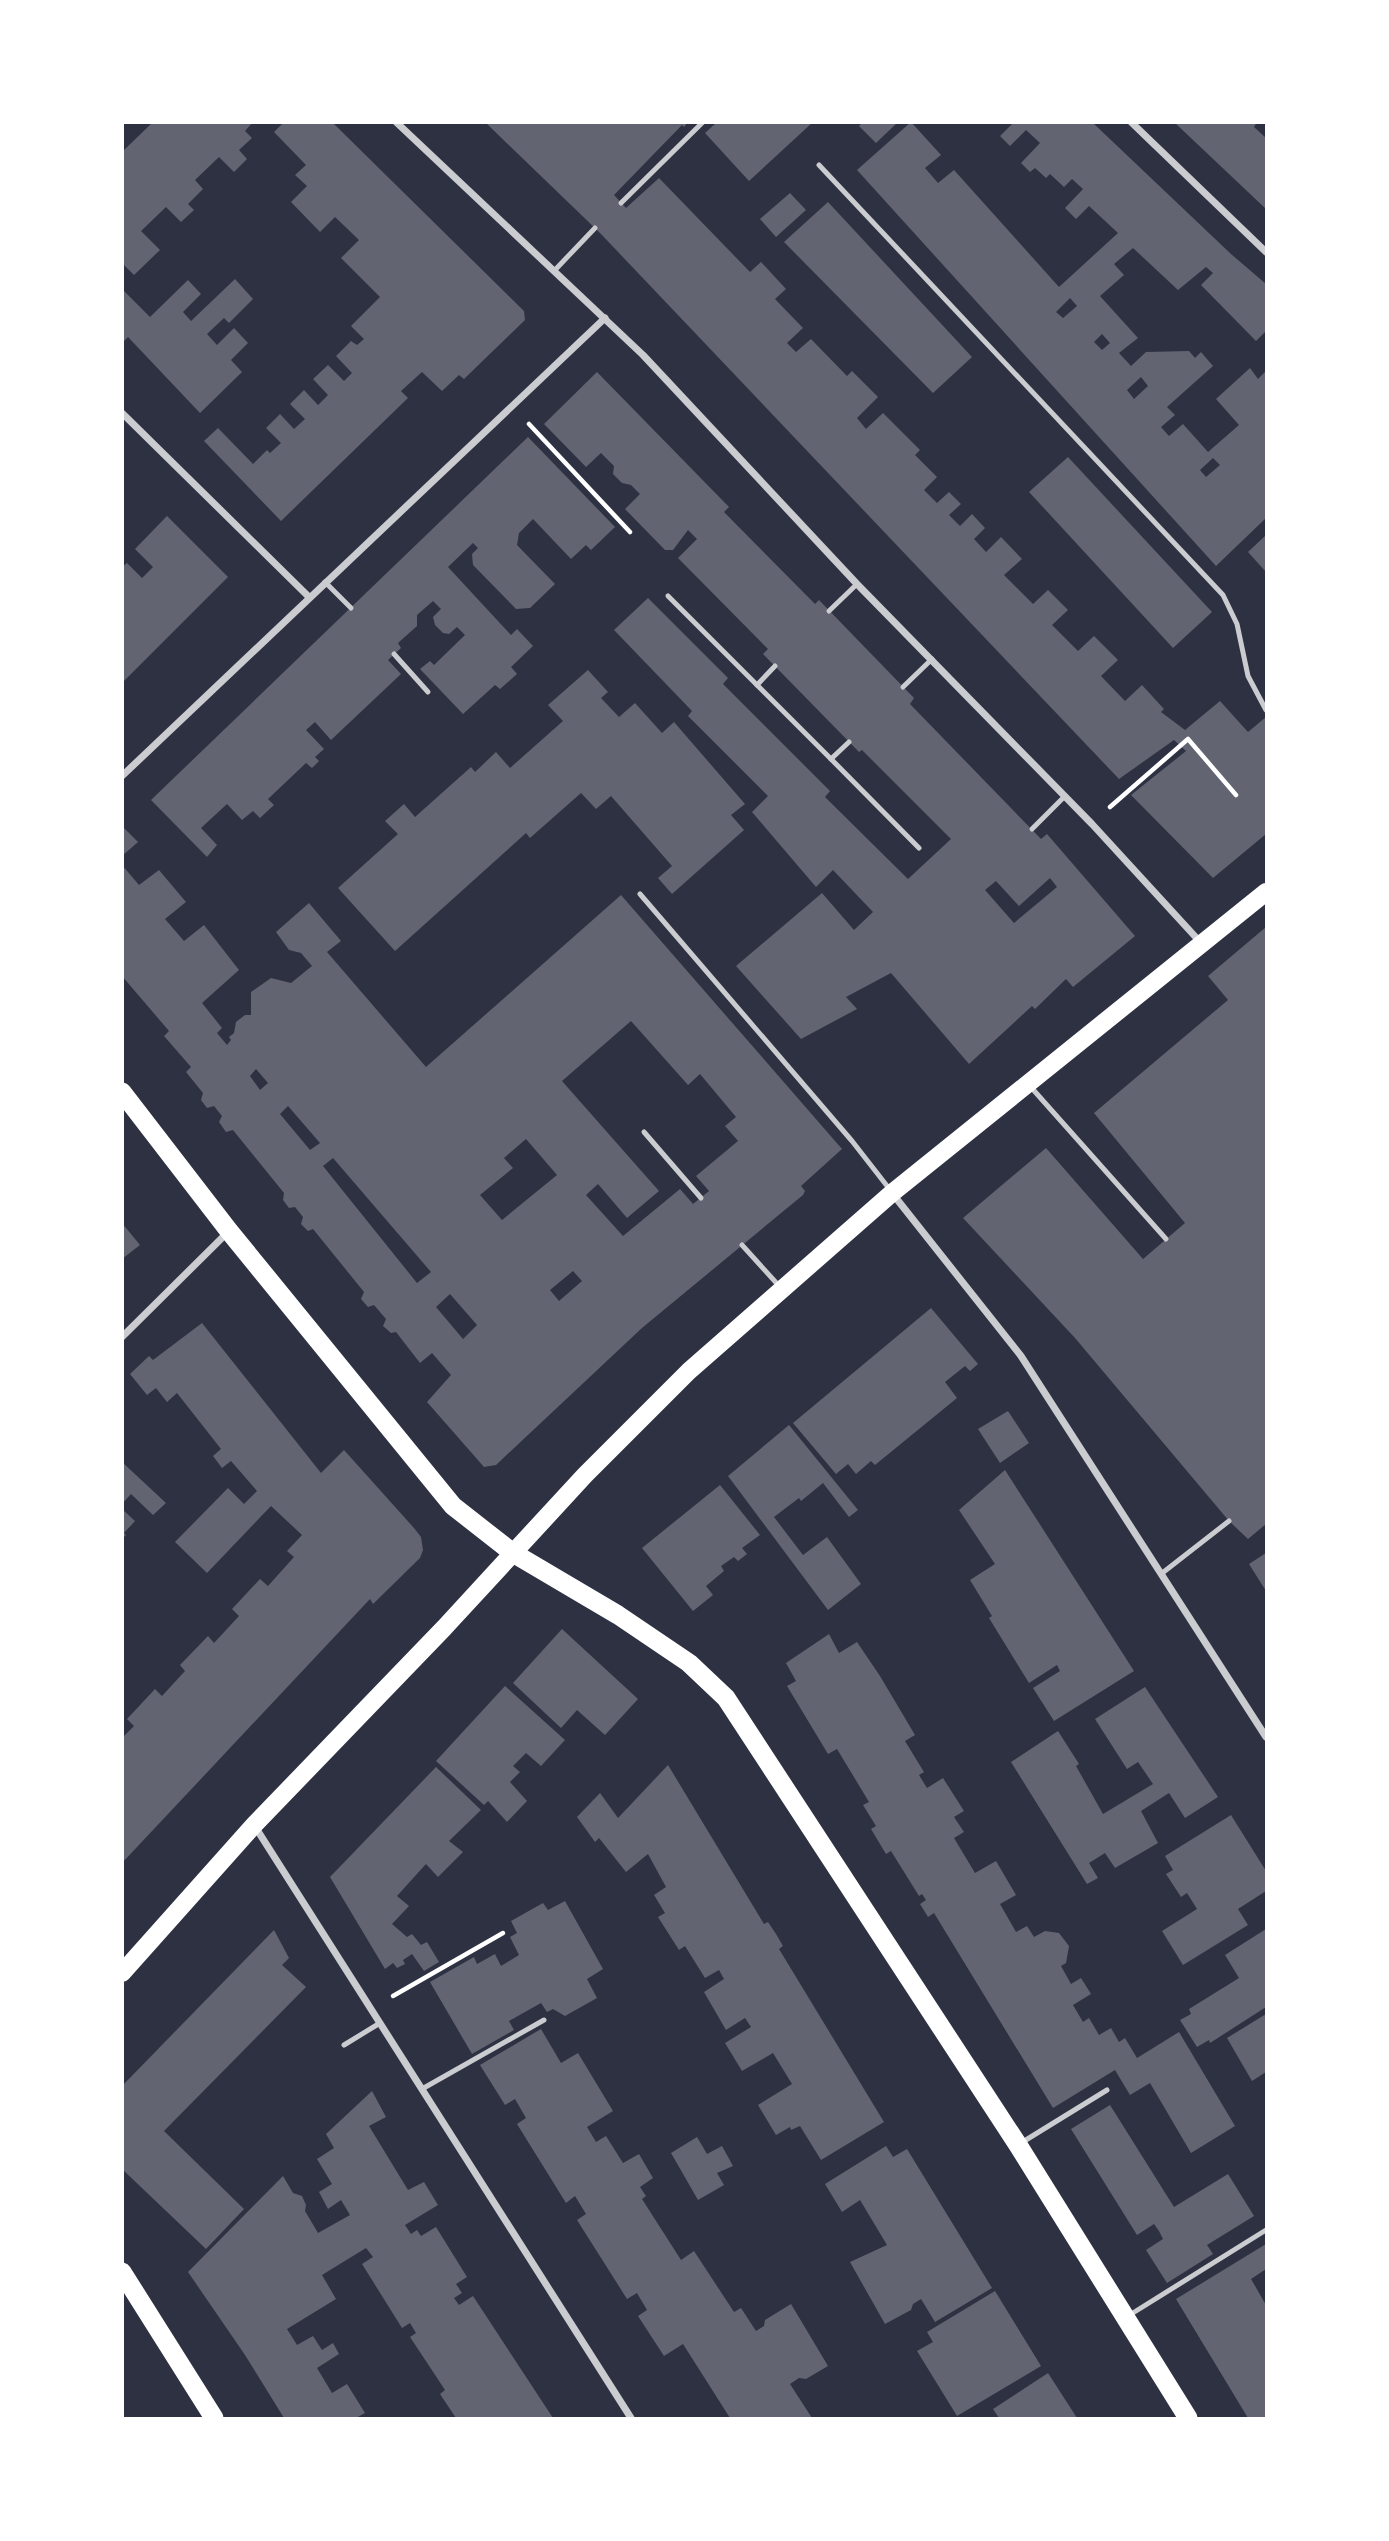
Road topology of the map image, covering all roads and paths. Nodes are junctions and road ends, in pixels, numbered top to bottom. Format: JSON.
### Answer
{"nodes":[{"id":1,"x":396,"y":122,"type":"edge"},
{"id":2,"x":703,"y":122,"type":"edge"},
{"id":3,"x":1131,"y":122,"type":"edge"},
{"id":4,"x":819,"y":165,"type":"dead end"},
{"id":5,"x":621,"y":203,"type":"dead end"},
{"id":6,"x":595,"y":229,"type":"dead end"},
{"id":7,"x":1266,"y":252,"type":"edge"},
{"id":8,"x":554,"y":271,"type":"junction"},
{"id":9,"x":606,"y":318,"type":"junction"},
{"id":10,"x":511,"y":406,"type":"junction"},
{"id":11,"x":122,"y":414,"type":"edge"},
{"id":12,"x":630,"y":532,"type":"dead end"},
{"id":13,"x":325,"y":582,"type":"junction"},
{"id":14,"x":856,"y":584,"type":"junction"},
{"id":15,"x":668,"y":596,"type":"dead end"},
{"id":16,"x":309,"y":597,"type":"junction"},
{"id":17,"x":351,"y":608,"type":"dead end"},
{"id":18,"x":829,"y":611,"type":"dead end"},
{"id":19,"x":394,"y":654,"type":"dead end"},
{"id":20,"x":932,"y":659,"type":"junction"},
{"id":21,"x":775,"y":666,"type":"dead end"},
{"id":22,"x":757,"y":685,"type":"junction"},
{"id":23,"x":903,"y":687,"type":"dead end"},
{"id":24,"x":428,"y":692,"type":"dead end"},
{"id":25,"x":1266,"y":709,"type":"edge"},
{"id":26,"x":849,"y":742,"type":"dead end"},
{"id":27,"x":831,"y":759,"type":"junction"},
{"id":28,"x":122,"y":776,"type":"edge"},
{"id":29,"x":1132,"y":788,"type":"dead end"},
{"id":30,"x":1236,"y":795,"type":"dead end"},
{"id":31,"x":1064,"y":797,"type":"junction"},
{"id":32,"x":1032,"y":829,"type":"dead end"},
{"id":33,"x":919,"y":848,"type":"dead end"},
{"id":34,"x":1266,"y":892,"type":"edge"},
{"id":35,"x":640,"y":894,"type":"dead end"},
{"id":36,"x":1203,"y":945,"type":"junction"},
{"id":37,"x":1029,"y":1085,"type":"junction"},
{"id":38,"x":122,"y":1092,"type":"edge"},
{"id":39,"x":644,"y":1132,"type":"dead end"},
{"id":40,"x":892,"y":1193,"type":"junction"},
{"id":41,"x":701,"y":1198,"type":"dead end"},
{"id":42,"x":229,"y":1231,"type":"junction"},
{"id":43,"x":1166,"y":1239,"type":"dead end"},
{"id":44,"x":743,"y":1245,"type":"dead end"},
{"id":45,"x":782,"y":1290,"type":"junction"},
{"id":46,"x":122,"y":1337,"type":"edge"},
{"id":47,"x":1229,"y":1521,"type":"dead end"},
{"id":48,"x":513,"y":1553,"type":"junction"},
{"id":49,"x":1161,"y":1574,"type":"junction"},
{"id":50,"x":1266,"y":1737,"type":"edge"},
{"id":51,"x":254,"y":1825,"type":"junction"},
{"id":52,"x":503,"y":1933,"type":"dead end"},
{"id":53,"x":122,"y":1973,"type":"edge"},
{"id":54,"x":371,"y":2009,"type":"junction"},
{"id":55,"x":544,"y":2020,"type":"dead end"},
{"id":56,"x":380,"y":2023,"type":"junction"},
{"id":57,"x":344,"y":2045,"type":"dead end"},
{"id":58,"x":422,"y":2089,"type":"junction"},
{"id":59,"x":1107,"y":2090,"type":"dead end"},
{"id":60,"x":1018,"y":2145,"type":"junction"},
{"id":61,"x":1266,"y":2230,"type":"edge"},
{"id":62,"x":122,"y":2272,"type":"edge"},
{"id":63,"x":1125,"y":2317,"type":"junction"},
{"id":64,"x":214,"y":2418,"type":"edge"},
{"id":65,"x":631,"y":2418,"type":"edge"},
{"id":66,"x":1188,"y":2418,"type":"edge"}],
"edges":[{"from":1,"to":8,"type":"street"},
{"from":2,"to":5,"type":"lane"},
{"from":3,"to":7,"type":"street"},
{"from":4,"to":25,"type":"lane"},
{"from":6,"to":8,"type":"lane"},
{"from":8,"to":9,"type":"street"},
{"from":9,"to":10,"type":"street"},
{"from":9,"to":14,"type":"street"},
{"from":10,"to":12,"type":"path"},
{"from":10,"to":13,"type":"street"},
{"from":11,"to":16,"type":"street"},
{"from":13,"to":16,"type":"street"},
{"from":13,"to":17,"type":"lane"},
{"from":14,"to":18,"type":"lane"},
{"from":14,"to":20,"type":"street"},
{"from":15,"to":22,"type":"lane"},
{"from":16,"to":28,"type":"street"},
{"from":19,"to":24,"type":"lane"},
{"from":20,"to":23,"type":"lane"},
{"from":20,"to":31,"type":"street"},
{"from":21,"to":22,"type":"lane"},
{"from":22,"to":27,"type":"lane"},
{"from":26,"to":27,"type":"lane"},
{"from":27,"to":33,"type":"lane"},
{"from":29,"to":30,"type":"path"},
{"from":31,"to":32,"type":"lane"},
{"from":31,"to":36,"type":"street"},
{"from":34,"to":36,"type":"main road"},
{"from":35,"to":40,"type":"lane"},
{"from":36,"to":37,"type":"main road"},
{"from":37,"to":40,"type":"main road"},
{"from":37,"to":43,"type":"lane"},
{"from":38,"to":42,"type":"highway"},
{"from":39,"to":41,"type":"lane"},
{"from":40,"to":45,"type":"main road"},
{"from":40,"to":49,"type":"street"},
{"from":42,"to":46,"type":"street"},
{"from":42,"to":48,"type":"highway"},
{"from":44,"to":45,"type":"lane"},
{"from":45,"to":48,"type":"main road"},
{"from":47,"to":49,"type":"lane"},
{"from":48,"to":51,"type":"main road"},
{"from":48,"to":60,"type":"highway"},
{"from":49,"to":50,"type":"street"},
{"from":51,"to":53,"type":"main road"},
{"from":51,"to":54,"type":"street"},
{"from":52,"to":54,"type":"path"},
{"from":54,"to":56,"type":"street"},
{"from":55,"to":58,"type":"lane"},
{"from":56,"to":57,"type":"lane"},
{"from":56,"to":58,"type":"street"},
{"from":58,"to":65,"type":"street"},
{"from":59,"to":60,"type":"lane"},
{"from":60,"to":63,"type":"highway"},
{"from":61,"to":63,"type":"lane"},
{"from":62,"to":64,"type":"highway"},
{"from":63,"to":66,"type":"highway"}]}
